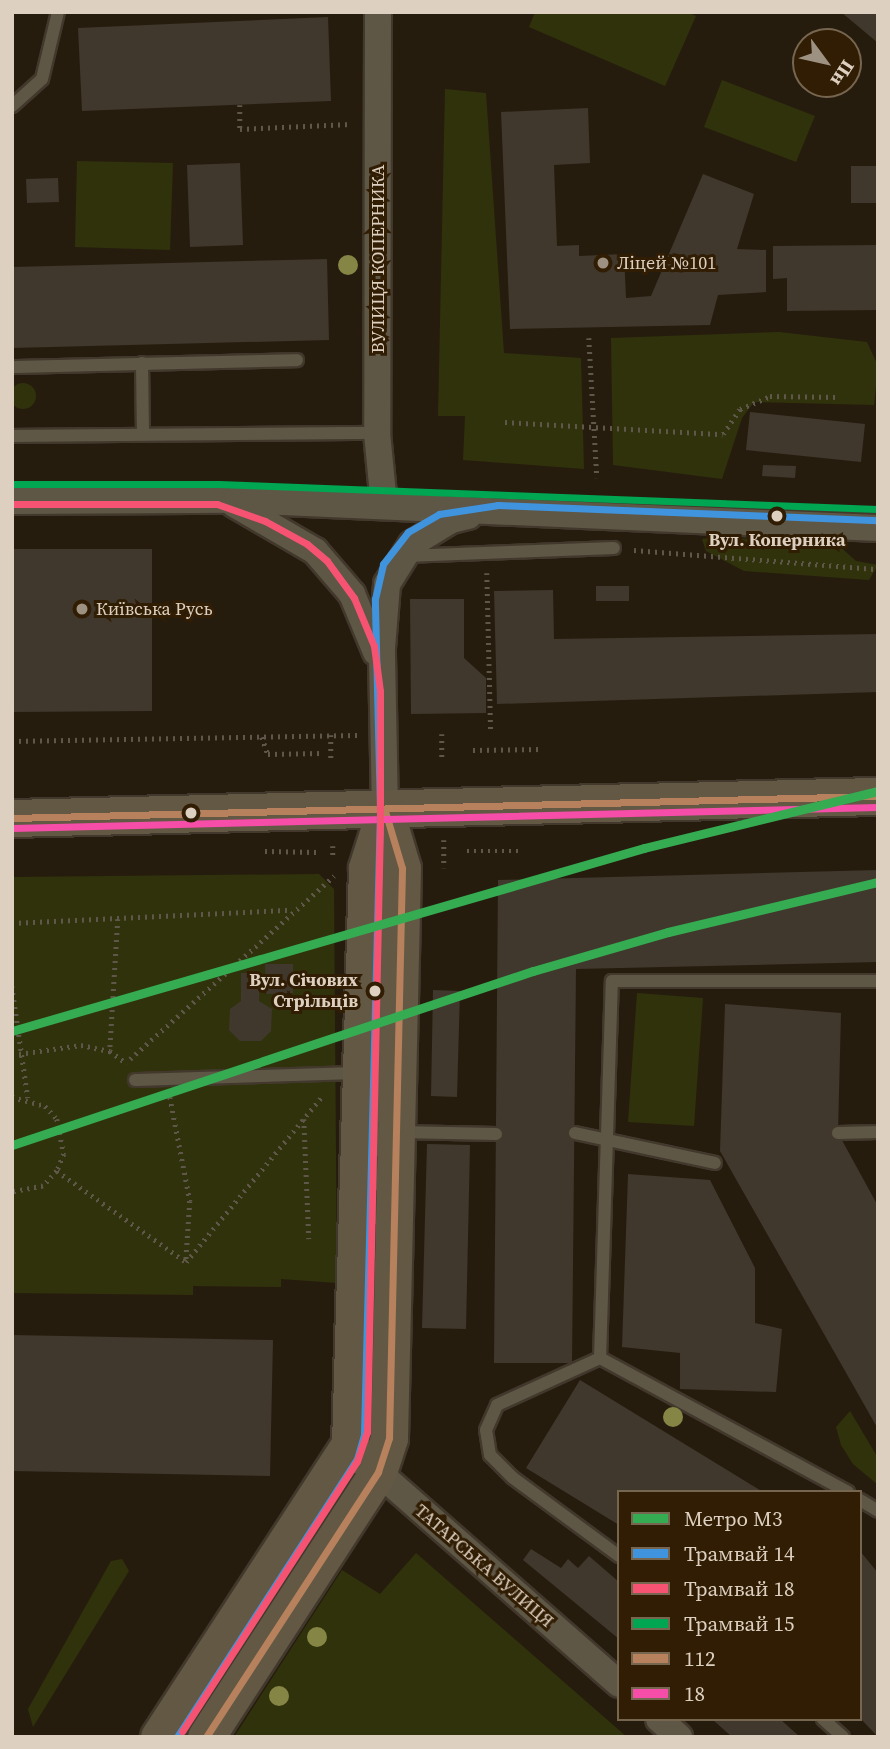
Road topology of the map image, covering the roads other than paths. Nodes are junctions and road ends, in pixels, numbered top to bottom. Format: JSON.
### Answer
{"nodes":[{"id":1,"x":58,"y":12,"type":"edge"},
{"id":2,"x":378,"y":12,"type":"edge"},
{"id":3,"x":12,"y":106,"type":"edge"},
{"id":4,"x":298,"y":360,"type":"dead end"},
{"id":5,"x":142,"y":363,"type":"junction"},
{"id":6,"x":12,"y":367,"type":"edge"},
{"id":7,"x":377,"y":433,"type":"junction"},
{"id":8,"x":143,"y":435,"type":"junction"},
{"id":9,"x":12,"y":436,"type":"edge"},
{"id":10,"x":219,"y":500,"type":"junction"},
{"id":11,"x":12,"y":501,"type":"edge"},
{"id":12,"x":384,"y":505,"type":"junction"},
{"id":13,"x":495,"y":511,"type":"junction"},
{"id":14,"x":878,"y":528,"type":"edge"},
{"id":15,"x":614,"y":548,"type":"road end"},
{"id":16,"x":401,"y":556,"type":"junction"},
{"id":17,"x":384,"y":695,"type":"junction"},
{"id":18,"x":878,"y":796,"type":"edge"},
{"id":19,"x":386,"y":811,"type":"junction"},
{"id":20,"x":12,"y":818,"type":"edge"},
{"id":21,"x":878,"y":981,"type":"edge"},
{"id":22,"x":360,"y":1073,"type":"junction"},
{"id":23,"x":135,"y":1080,"type":"road end"},
{"id":24,"x":397,"y":1132,"type":"junction"},
{"id":25,"x":878,"y":1132,"type":"edge"},
{"id":26,"x":575,"y":1133,"type":"dead end"},
{"id":27,"x":838,"y":1133,"type":"dead end"},
{"id":28,"x":496,"y":1134,"type":"dead end"},
{"id":29,"x":607,"y":1141,"type":"junction"},
{"id":30,"x":715,"y":1163,"type":"dead end"},
{"id":31,"x":600,"y":1359,"type":"junction"},
{"id":32,"x":346,"y":1452,"type":"junction"},
{"id":33,"x":378,"y":1472,"type":"junction"},
{"id":34,"x":844,"y":1490,"type":"edge"},
{"id":35,"x":862,"y":1501,"type":"edge"},
{"id":36,"x":878,"y":1511,"type":"edge"},
{"id":37,"x":617,"y":1555,"type":"edge"},
{"id":38,"x":617,"y":1682,"type":"edge"},
{"id":39,"x":661,"y":1721,"type":"edge"},
{"id":40,"x":825,"y":1721,"type":"edge"},
{"id":41,"x":159,"y":1737,"type":"edge"},
{"id":42,"x":206,"y":1737,"type":"edge"},
{"id":43,"x":680,"y":1737,"type":"edge"},
{"id":44,"x":843,"y":1737,"type":"edge"}],
"edges":[{"from":1,"to":3,"type":"lane"},
{"from":2,"to":7,"type":"street","name":"ВУЛИЦЯ КОПЕРНИКА"},
{"from":4,"to":5,"type":"lane"},
{"from":5,"to":6,"type":"lane"},
{"from":5,"to":8,"type":"lane"},
{"from":7,"to":8,"type":"lane"},
{"from":7,"to":12,"type":"street","name":"ВУЛИЦЯ КОПЕРНИКА"},
{"from":8,"to":9,"type":"lane"},
{"from":10,"to":11,"type":"street"},
{"from":10,"to":12,"type":"street"},
{"from":10,"to":17,"type":"street"},
{"from":12,"to":13,"type":"street"},
{"from":13,"to":14,"type":"street"},
{"from":13,"to":16,"type":"street"},
{"from":15,"to":16,"type":"lane"},
{"from":16,"to":17,"type":"street"},
{"from":17,"to":19,"type":"street"},
{"from":18,"to":19,"type":"main road"},
{"from":19,"to":20,"type":"main road"},
{"from":19,"to":22,"type":"main road"},
{"from":19,"to":24,"type":"main road"},
{"from":21,"to":29,"type":"lane"},
{"from":22,"to":23,"type":"lane"},
{"from":22,"to":32,"type":"main road"},
{"from":24,"to":28,"type":"lane"},
{"from":24,"to":33,"type":"main road"},
{"from":25,"to":27,"type":"lane"},
{"from":26,"to":29,"type":"lane"},
{"from":29,"to":30,"type":"lane"},
{"from":29,"to":31,"type":"lane"},
{"from":31,"to":34,"type":"lane"},
{"from":31,"to":37,"type":"lane"},
{"from":32,"to":33,"type":"street","name":"ТАТАРСЬКА ВУЛИЦЯ"},
{"from":32,"to":41,"type":"main road"},
{"from":33,"to":38,"type":"street","name":"ТАТАРСЬКА ВУЛИЦЯ"},
{"from":33,"to":42,"type":"main road"},
{"from":35,"to":36,"type":"lane"},
{"from":39,"to":43,"type":"street"},
{"from":40,"to":44,"type":"lane"}]}
